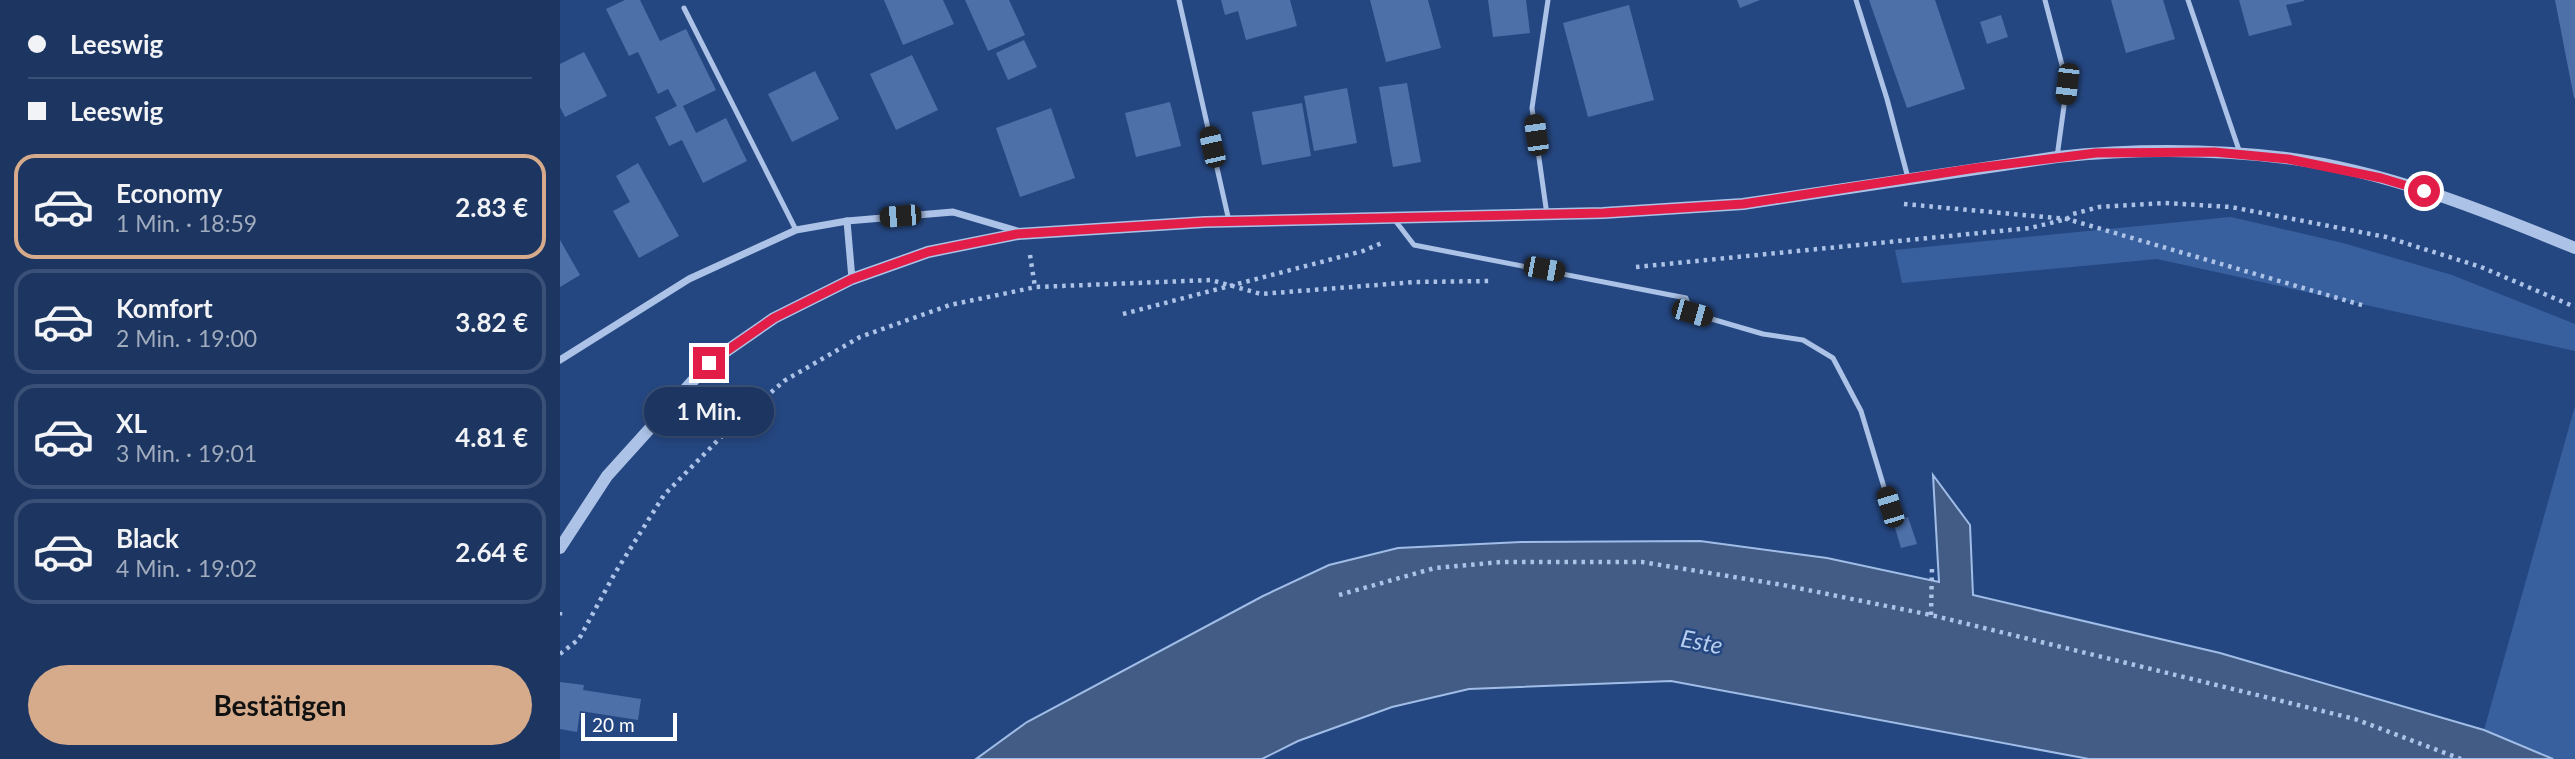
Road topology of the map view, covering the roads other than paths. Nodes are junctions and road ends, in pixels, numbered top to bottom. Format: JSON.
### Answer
{"nodes":[{"id":1,"x":1179,"y":0,"type":"edge"},
{"id":2,"x":1549,"y":0,"type":"edge"},
{"id":3,"x":1856,"y":0,"type":"edge"},
{"id":4,"x":2045,"y":0,"type":"edge"},
{"id":5,"x":2188,"y":0,"type":"edge"},
{"id":6,"x":684,"y":8,"type":"dead end"},
{"id":7,"x":2241,"y":154,"type":"junction"},
{"id":8,"x":2057,"y":157,"type":"junction"},
{"id":9,"x":1908,"y":178,"type":"junction"},
{"id":10,"x":1547,"y":215,"type":"junction"},
{"id":11,"x":1394,"y":219,"type":"junction"},
{"id":12,"x":847,"y":221,"type":"junction"},
{"id":13,"x":1229,"y":221,"type":"junction"},
{"id":14,"x":796,"y":230,"type":"junction"},
{"id":15,"x":1026,"y":233,"type":"junction"},
{"id":16,"x":2575,"y":248,"type":"edge"},
{"id":17,"x":852,"y":279,"type":"junction"},
{"id":18,"x":560,"y":360,"type":"edge"},
{"id":19,"x":1890,"y":507,"type":"dead end"},
{"id":20,"x":560,"y":548,"type":"edge"}],
"edges":[{"from":1,"to":13,"type":"lane"},
{"from":2,"to":10,"type":"lane"},
{"from":3,"to":9,"type":"lane"},
{"from":4,"to":8,"type":"lane"},
{"from":5,"to":7,"type":"lane"},
{"from":6,"to":14,"type":"lane"},
{"from":7,"to":8,"type":"street"},
{"from":7,"to":16,"type":"street"},
{"from":8,"to":9,"type":"street"},
{"from":9,"to":10,"type":"street"},
{"from":10,"to":11,"type":"street"},
{"from":11,"to":13,"type":"street"},
{"from":11,"to":19,"type":"lane"},
{"from":12,"to":14,"type":"street"},
{"from":12,"to":15,"type":"street"},
{"from":12,"to":17,"type":"street"},
{"from":13,"to":15,"type":"street"},
{"from":14,"to":18,"type":"street"},
{"from":15,"to":17,"type":"street"},
{"from":17,"to":20,"type":"street"}]}
